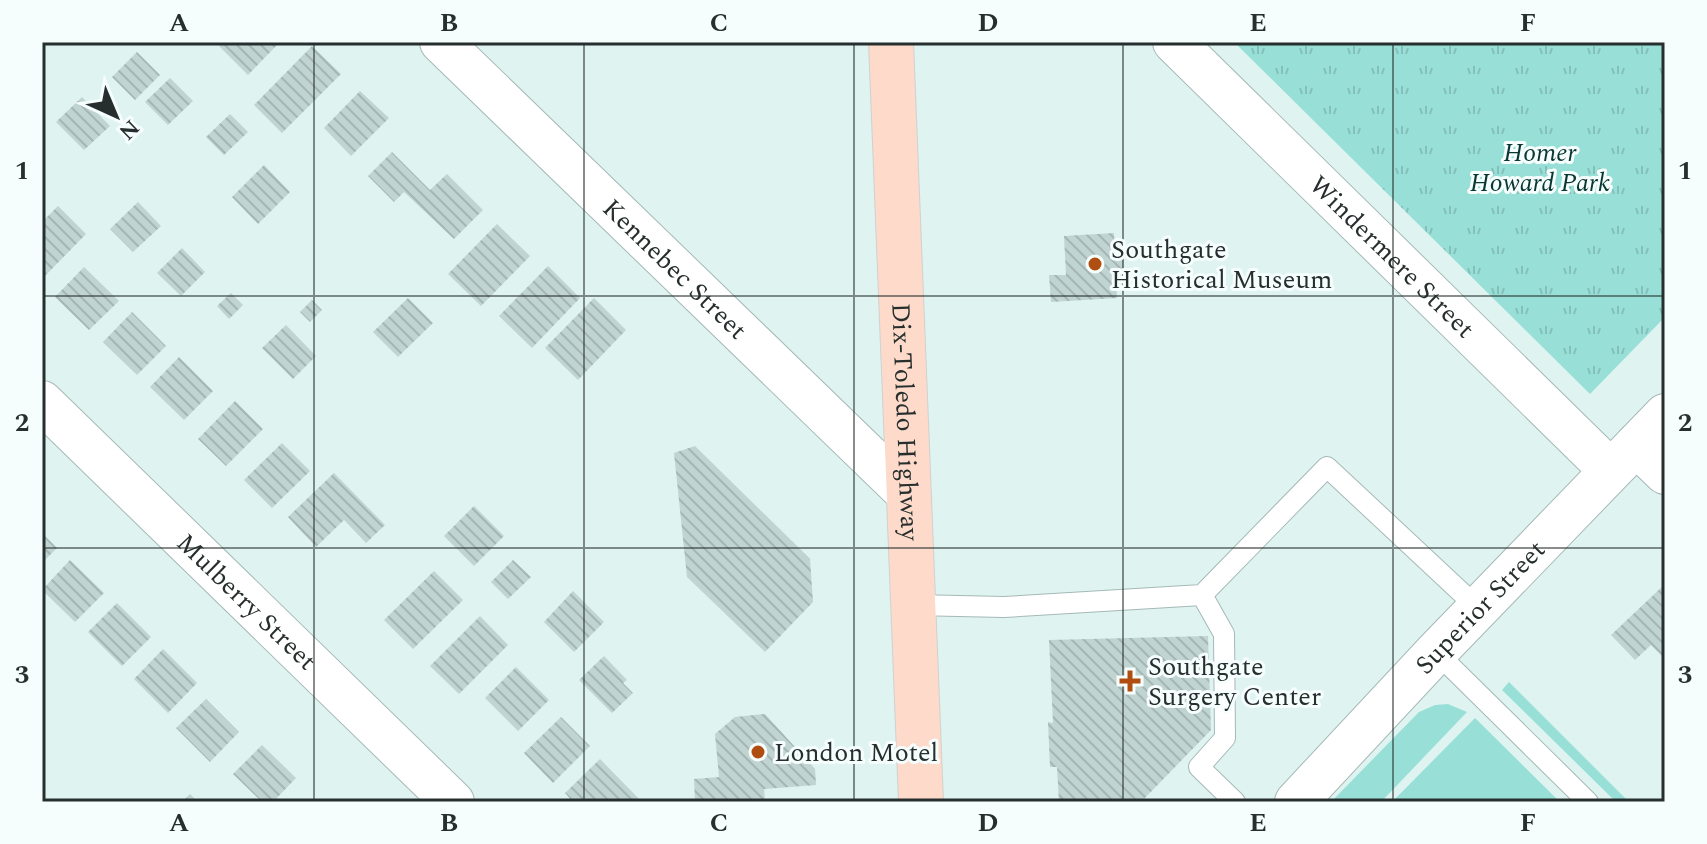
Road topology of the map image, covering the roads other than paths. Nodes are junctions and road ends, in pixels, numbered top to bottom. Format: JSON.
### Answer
{"nodes":[{"id":1,"x":441,"y":42,"type":"edge"},
{"id":2,"x":891,"y":42,"type":"edge"},
{"id":3,"x":1174,"y":42,"type":"edge"},
{"id":4,"x":42,"y":402,"type":"edge"},
{"id":5,"x":1665,"y":415,"type":"edge"},
{"id":6,"x":1637,"y":463,"type":"edge"},
{"id":7,"x":909,"y":495,"type":"junction"},
{"id":8,"x":1202,"y":595,"type":"junction"},
{"id":9,"x":913,"y":605,"type":"junction"},
{"id":10,"x":1478,"y":608,"type":"junction"},
{"id":11,"x":1436,"y":652,"type":"junction"},
{"id":12,"x":453,"y":802,"type":"edge"},
{"id":13,"x":921,"y":802,"type":"edge"},
{"id":14,"x":1235,"y":802,"type":"edge"},
{"id":15,"x":1296,"y":802,"type":"edge"},
{"id":16,"x":1588,"y":802,"type":"edge"}],
"edges":[{"from":1,"to":7,"type":"street","name":"Kennebec Street"},
{"from":2,"to":7,"type":"main road","name":"Dix-Toledo Highway"},
{"from":3,"to":6,"type":"street","name":"Windermere Street"},
{"from":4,"to":12,"type":"street","name":"Mulberry Street"},
{"from":5,"to":6,"type":"street","name":"Superior Street"},
{"from":6,"to":10,"type":"street","name":"Superior Street"},
{"from":7,"to":9,"type":"main road","name":"Dix-Toledo Highway"},
{"from":8,"to":9,"type":"lane"},
{"from":8,"to":10,"type":"lane"},
{"from":8,"to":14,"type":"lane"},
{"from":9,"to":13,"type":"main road","name":"Dix-Toledo Highway"},
{"from":10,"to":11,"type":"street","name":"Superior Street"},
{"from":11,"to":15,"type":"street","name":"Superior Street"},
{"from":11,"to":16,"type":"lane"}]}
